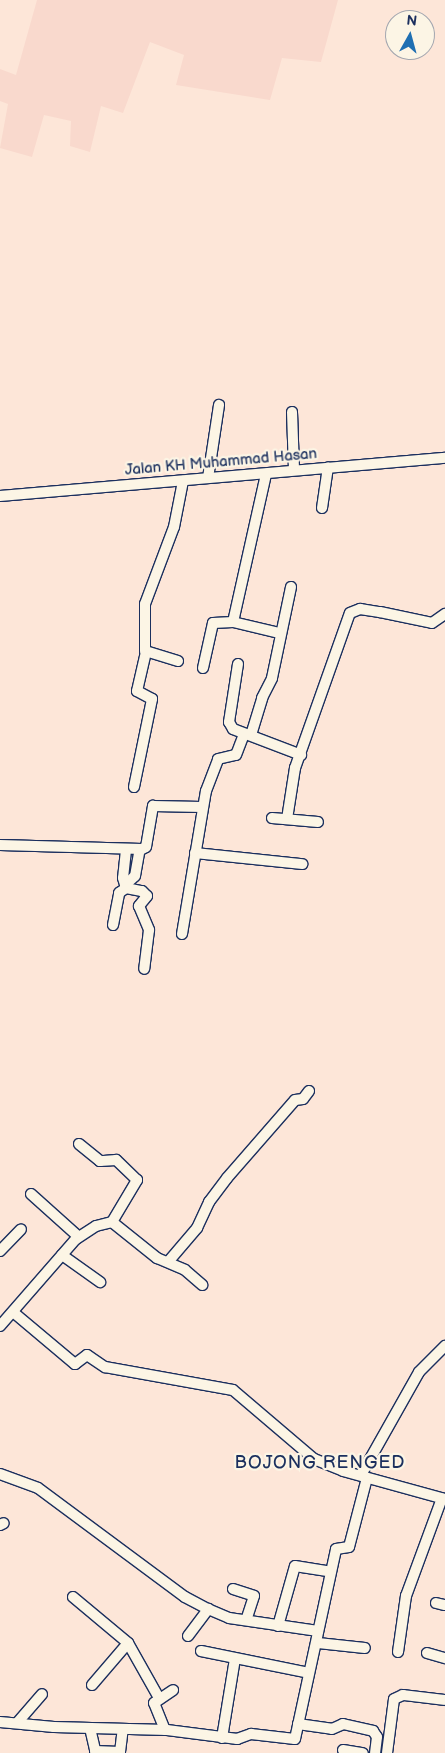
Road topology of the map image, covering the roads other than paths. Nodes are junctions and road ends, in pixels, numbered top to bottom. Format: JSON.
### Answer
{"nodes":[{"id":1,"x":220,"y":405,"type":"dead end"},
{"id":2,"x":292,"y":412,"type":"dead end"},
{"id":3,"x":445,"y":458,"type":"edge"},
{"id":4,"x":328,"y":467,"type":"junction"},
{"id":5,"x":294,"y":470,"type":"junction"},
{"id":6,"x":266,"y":474,"type":"junction"},
{"id":7,"x":208,"y":478,"type":"junction"},
{"id":8,"x":183,"y":481,"type":"junction"},
{"id":9,"x":0,"y":496,"type":"edge"},
{"id":10,"x":322,"y":508,"type":"dead end"},
{"id":11,"x":291,"y":587,"type":"dead end"},
{"id":12,"x":445,"y":614,"type":"edge"},
{"id":13,"x":233,"y":622,"type":"junction"},
{"id":14,"x":279,"y":633,"type":"junction"},
{"id":15,"x":146,"y":653,"type":"junction"},
{"id":16,"x":178,"y":660,"type":"dead end"},
{"id":17,"x":238,"y":664,"type":"dead end"},
{"id":18,"x":203,"y":668,"type":"dead end"},
{"id":19,"x":248,"y":735,"type":"junction"},
{"id":20,"x":301,"y":755,"type":"junction"},
{"id":21,"x":134,"y":787,"type":"dead end"},
{"id":22,"x":202,"y":807,"type":"junction"},
{"id":23,"x":272,"y":818,"type":"dead end"},
{"id":24,"x":287,"y":819,"type":"junction"},
{"id":25,"x":318,"y":822,"type":"dead end"},
{"id":26,"x":0,"y":845,"type":"edge"},
{"id":27,"x":126,"y":850,"type":"junction"},
{"id":28,"x":140,"y":850,"type":"junction"},
{"id":29,"x":195,"y":853,"type":"junction"},
{"id":30,"x":302,"y":864,"type":"dead end"},
{"id":31,"x":125,"y":887,"type":"junction"},
{"id":32,"x":113,"y":926,"type":"dead end"},
{"id":33,"x":182,"y":934,"type":"dead end"},
{"id":34,"x":144,"y":969,"type":"dead end"},
{"id":35,"x":309,"y":1091,"type":"dead end"},
{"id":36,"x":79,"y":1144,"type":"dead end"},
{"id":37,"x":31,"y":1194,"type":"dead end"},
{"id":38,"x":112,"y":1222,"type":"junction"},
{"id":39,"x":21,"y":1229,"type":"dead end"},
{"id":40,"x":80,"y":1237,"type":"junction"},
{"id":41,"x":0,"y":1251,"type":"edge"},
{"id":42,"x":62,"y":1255,"type":"junction"},
{"id":43,"x":168,"y":1262,"type":"junction"},
{"id":44,"x":100,"y":1282,"type":"dead end"},
{"id":45,"x":202,"y":1285,"type":"dead end"},
{"id":46,"x":13,"y":1312,"type":"junction"},
{"id":47,"x":0,"y":1326,"type":"edge"},
{"id":48,"x":445,"y":1346,"type":"edge"},
{"id":49,"x":0,"y":1474,"type":"edge"},
{"id":50,"x":364,"y":1477,"type":"junction"},
{"id":51,"x":444,"y":1498,"type":"edge"},
{"id":52,"x":331,"y":1572,"type":"junction"},
{"id":53,"x":234,"y":1589,"type":"dead end"},
{"id":54,"x":73,"y":1597,"type":"dead end"},
{"id":55,"x":208,"y":1609,"type":"junction"},
{"id":56,"x":246,"y":1620,"type":"junction"},
{"id":57,"x":278,"y":1626,"type":"junction"},
{"id":58,"x":318,"y":1632,"type":"junction"},
{"id":59,"x":188,"y":1636,"type":"dead end"},
{"id":60,"x":128,"y":1643,"type":"junction"},
{"id":61,"x":318,"y":1643,"type":"junction"},
{"id":62,"x":365,"y":1648,"type":"dead end"},
{"id":63,"x":201,"y":1650,"type":"dead end"},
{"id":64,"x":398,"y":1652,"type":"dead end"},
{"id":65,"x":427,"y":1653,"type":"dead end"},
{"id":66,"x":445,"y":1658,"type":"edge"},
{"id":67,"x":236,"y":1659,"type":"junction"},
{"id":68,"x":309,"y":1673,"type":"junction"},
{"id":69,"x":92,"y":1685,"type":"dead end"},
{"id":70,"x":173,"y":1690,"type":"dead end"},
{"id":71,"x":42,"y":1694,"type":"dead end"},
{"id":72,"x":158,"y":1698,"type":"junction"},
{"id":73,"x":445,"y":1700,"type":"edge"},
{"id":74,"x":0,"y":1722,"type":"edge"},
{"id":75,"x":17,"y":1723,"type":"junction"},
{"id":76,"x":298,"y":1724,"type":"junction"},
{"id":77,"x":90,"y":1728,"type":"junction"},
{"id":78,"x":123,"y":1729,"type":"junction"},
{"id":79,"x":164,"y":1730,"type":"junction"},
{"id":80,"x":222,"y":1738,"type":"junction"},
{"id":81,"x":343,"y":1750,"type":"dead end"},
{"id":82,"x":95,"y":1752,"type":"edge"},
{"id":83,"x":363,"y":1753,"type":"edge"},
{"id":84,"x":375,"y":1753,"type":"edge"},
{"id":85,"x":388,"y":1753,"type":"edge"}],
"edges":[{"from":1,"to":7,"type":"street"},
{"from":2,"to":5,"type":"street"},
{"from":3,"to":4,"type":"street","name":"Jalan KH Muhammad Hasan"},
{"from":4,"to":5,"type":"street","name":"Jalan KH Muhammad Hasan"},
{"from":4,"to":10,"type":"street"},
{"from":5,"to":6,"type":"street","name":"Jalan KH Muhammad Hasan"},
{"from":6,"to":7,"type":"street","name":"Jalan KH Muhammad Hasan"},
{"from":6,"to":13,"type":"street"},
{"from":7,"to":8,"type":"street","name":"Jalan KH Muhammad Hasan"},
{"from":8,"to":9,"type":"street","name":"Jalan KH Muhammad Hasan"},
{"from":8,"to":15,"type":"street"},
{"from":11,"to":14,"type":"street"},
{"from":12,"to":20,"type":"street"},
{"from":13,"to":14,"type":"street"},
{"from":13,"to":18,"type":"street"},
{"from":14,"to":19,"type":"street"},
{"from":15,"to":16,"type":"street"},
{"from":15,"to":21,"type":"street"},
{"from":17,"to":19,"type":"street"},
{"from":19,"to":20,"type":"street"},
{"from":19,"to":22,"type":"street"},
{"from":20,"to":24,"type":"street"},
{"from":22,"to":28,"type":"street"},
{"from":22,"to":29,"type":"street"},
{"from":23,"to":24,"type":"street"},
{"from":24,"to":25,"type":"street"},
{"from":26,"to":27,"type":"street"},
{"from":27,"to":28,"type":"street"},
{"from":27,"to":31,"type":"street"},
{"from":28,"to":31,"type":"street"},
{"from":29,"to":30,"type":"street"},
{"from":29,"to":33,"type":"street"},
{"from":31,"to":32,"type":"street"},
{"from":31,"to":34,"type":"street"},
{"from":35,"to":43,"type":"street"},
{"from":36,"to":38,"type":"street"},
{"from":37,"to":40,"type":"street"},
{"from":38,"to":40,"type":"street"},
{"from":38,"to":43,"type":"street"},
{"from":39,"to":41,"type":"street"},
{"from":40,"to":42,"type":"street"},
{"from":42,"to":44,"type":"street"},
{"from":42,"to":46,"type":"street"},
{"from":43,"to":45,"type":"street"},
{"from":46,"to":47,"type":"street"},
{"from":46,"to":50,"type":"street"},
{"from":48,"to":50,"type":"street"},
{"from":49,"to":55,"type":"street"},
{"from":50,"to":51,"type":"street"},
{"from":50,"to":52,"type":"street"},
{"from":51,"to":64,"type":"street"},
{"from":52,"to":57,"type":"street"},
{"from":52,"to":58,"type":"street"},
{"from":53,"to":56,"type":"street"},
{"from":54,"to":60,"type":"street"},
{"from":55,"to":56,"type":"street"},
{"from":55,"to":59,"type":"street"},
{"from":56,"to":57,"type":"street"},
{"from":57,"to":58,"type":"street"},
{"from":58,"to":61,"type":"street"},
{"from":60,"to":69,"type":"street"},
{"from":60,"to":72,"type":"street"},
{"from":61,"to":62,"type":"street"},
{"from":61,"to":68,"type":"street"},
{"from":63,"to":67,"type":"street"},
{"from":65,"to":66,"type":"street"},
{"from":67,"to":68,"type":"street"},
{"from":67,"to":80,"type":"street"},
{"from":68,"to":76,"type":"street"},
{"from":70,"to":72,"type":"street"},
{"from":71,"to":75,"type":"street"},
{"from":72,"to":79,"type":"street"},
{"from":73,"to":85,"type":"street"},
{"from":74,"to":75,"type":"street"},
{"from":75,"to":77,"type":"street"},
{"from":76,"to":80,"type":"street"},
{"from":76,"to":84,"type":"street"},
{"from":77,"to":78,"type":"street"},
{"from":77,"to":82,"type":"street"},
{"from":78,"to":79,"type":"street"},
{"from":78,"to":82,"type":"street"},
{"from":79,"to":80,"type":"street"},
{"from":81,"to":83,"type":"street"}]}
